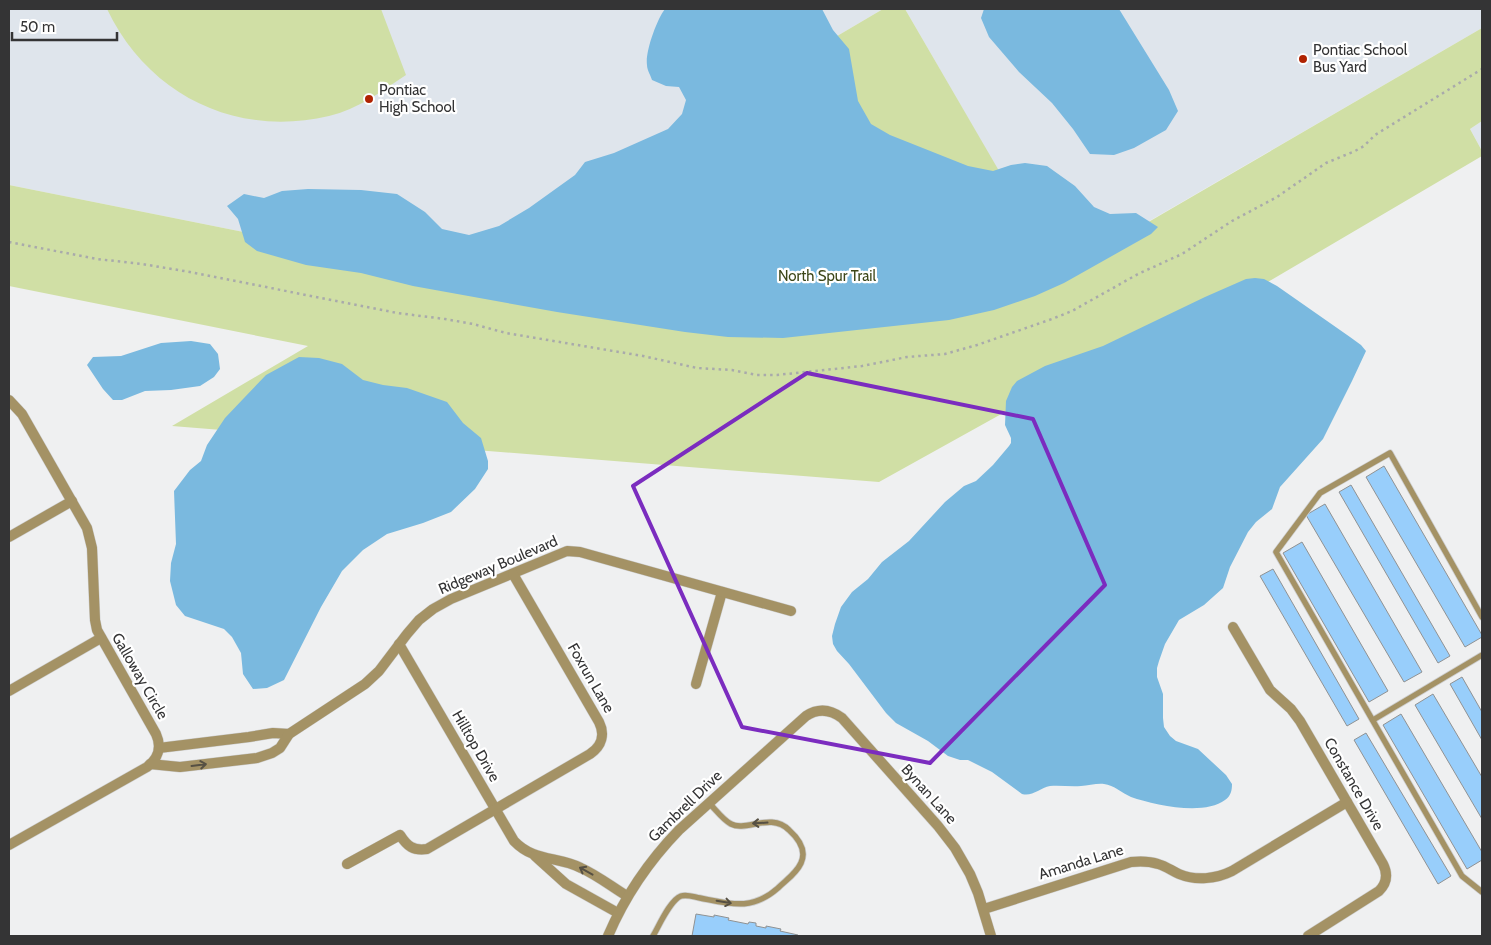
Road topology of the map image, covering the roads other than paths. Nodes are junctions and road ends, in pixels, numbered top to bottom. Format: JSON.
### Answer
{"nodes":[{"id":1,"x":9,"y":400,"type":"edge"},
{"id":2,"x":72,"y":501,"type":"junction"},
{"id":3,"x":9,"y":537,"type":"edge"},
{"id":4,"x":513,"y":574,"type":"junction"},
{"id":5,"x":722,"y":592,"type":"junction"},
{"id":6,"x":791,"y":610,"type":"dead end"},
{"id":7,"x":1482,"y":617,"type":"edge"},
{"id":8,"x":1233,"y":627,"type":"dead end"},
{"id":9,"x":101,"y":638,"type":"junction"},
{"id":10,"x":399,"y":644,"type":"junction"},
{"id":11,"x":1482,"y":656,"type":"edge"},
{"id":12,"x":696,"y":684,"type":"dead end"},
{"id":13,"x":9,"y":692,"type":"edge"},
{"id":14,"x":806,"y":716,"type":"joint"},
{"id":15,"x":1373,"y":720,"type":"junction"},
{"id":16,"x":289,"y":734,"type":"junction"},
{"id":17,"x":159,"y":748,"type":"junction"},
{"id":18,"x":150,"y":764,"type":"junction"},
{"id":19,"x":1347,"y":802,"type":"junction"},
{"id":20,"x":709,"y":803,"type":"junction"},
{"id":21,"x":495,"y":809,"type":"junction"},
{"id":22,"x":9,"y":845,"type":"edge"},
{"id":23,"x":535,"y":856,"type":"junction"},
{"id":24,"x":348,"y":864,"type":"dead end"},
{"id":25,"x":1482,"y":892,"type":"edge"},
{"id":26,"x":627,"y":896,"type":"junction"},
{"id":27,"x":984,"y":908,"type":"junction"},
{"id":28,"x":618,"y":913,"type":"junction"},
{"id":29,"x":608,"y":936,"type":"edge"},
{"id":30,"x":653,"y":936,"type":"edge"},
{"id":31,"x":991,"y":936,"type":"edge"},
{"id":32,"x":1308,"y":936,"type":"edge"}],
"edges":[{"from":1,"to":2,"type":"street","name":"Galloway Circle"},
{"from":2,"to":3,"type":"street"},
{"from":2,"to":9,"type":"street","name":"Galloway Circle"},
{"from":4,"to":5,"type":"street","name":"Ridgeway Boulevard"},
{"from":4,"to":10,"type":"street","name":"Ridgeway Boulevard"},
{"from":4,"to":21,"type":"street","name":"Foxrun Lane"},
{"from":5,"to":6,"type":"street","name":"Ridgeway Boulevard"},
{"from":5,"to":12,"type":"street"},
{"from":7,"to":15,"type":"lane"},
{"from":8,"to":19,"type":"street","name":"Constance Drive"},
{"from":9,"to":13,"type":"street"},
{"from":9,"to":17,"type":"street","name":"Galloway Circle"},
{"from":10,"to":16,"type":"street","name":"Ridgeway Boulevard"},
{"from":10,"to":21,"type":"street","name":"Hilltop Drive"},
{"from":11,"to":15,"type":"lane"},
{"from":14,"to":20,"type":"street","name":"Gambrell Drive"},
{"from":14,"to":27,"type":"street","name":"Bynan Lane"},
{"from":15,"to":25,"type":"lane"},
{"from":16,"to":17,"type":"street"},
{"from":18,"to":16,"type":"street","name":"Ridgeway Boulevard","one_way":true},
{"from":17,"to":18,"type":"street"},
{"from":18,"to":22,"type":"street"},
{"from":19,"to":27,"type":"street","name":"Amanda Lane"},
{"from":19,"to":32,"type":"street","name":"Constance Drive"},
{"from":20,"to":26,"type":"street","name":"Gambrell Drive"},
{"from":30,"to":20,"type":"lane","one_way":true},
{"from":21,"to":23,"type":"street","name":"Hilltop Drive"},
{"from":21,"to":24,"type":"street"},
{"from":26,"to":23,"type":"street","name":"Hilltop Drive","one_way":true},
{"from":23,"to":28,"type":"street","name":"Hilltop Drive"},
{"from":26,"to":28,"type":"street","name":"Gambrell Drive"},
{"from":27,"to":31,"type":"street","name":"Bynan Lane"},
{"from":28,"to":29,"type":"street","name":"Gambrell Drive"}]}
